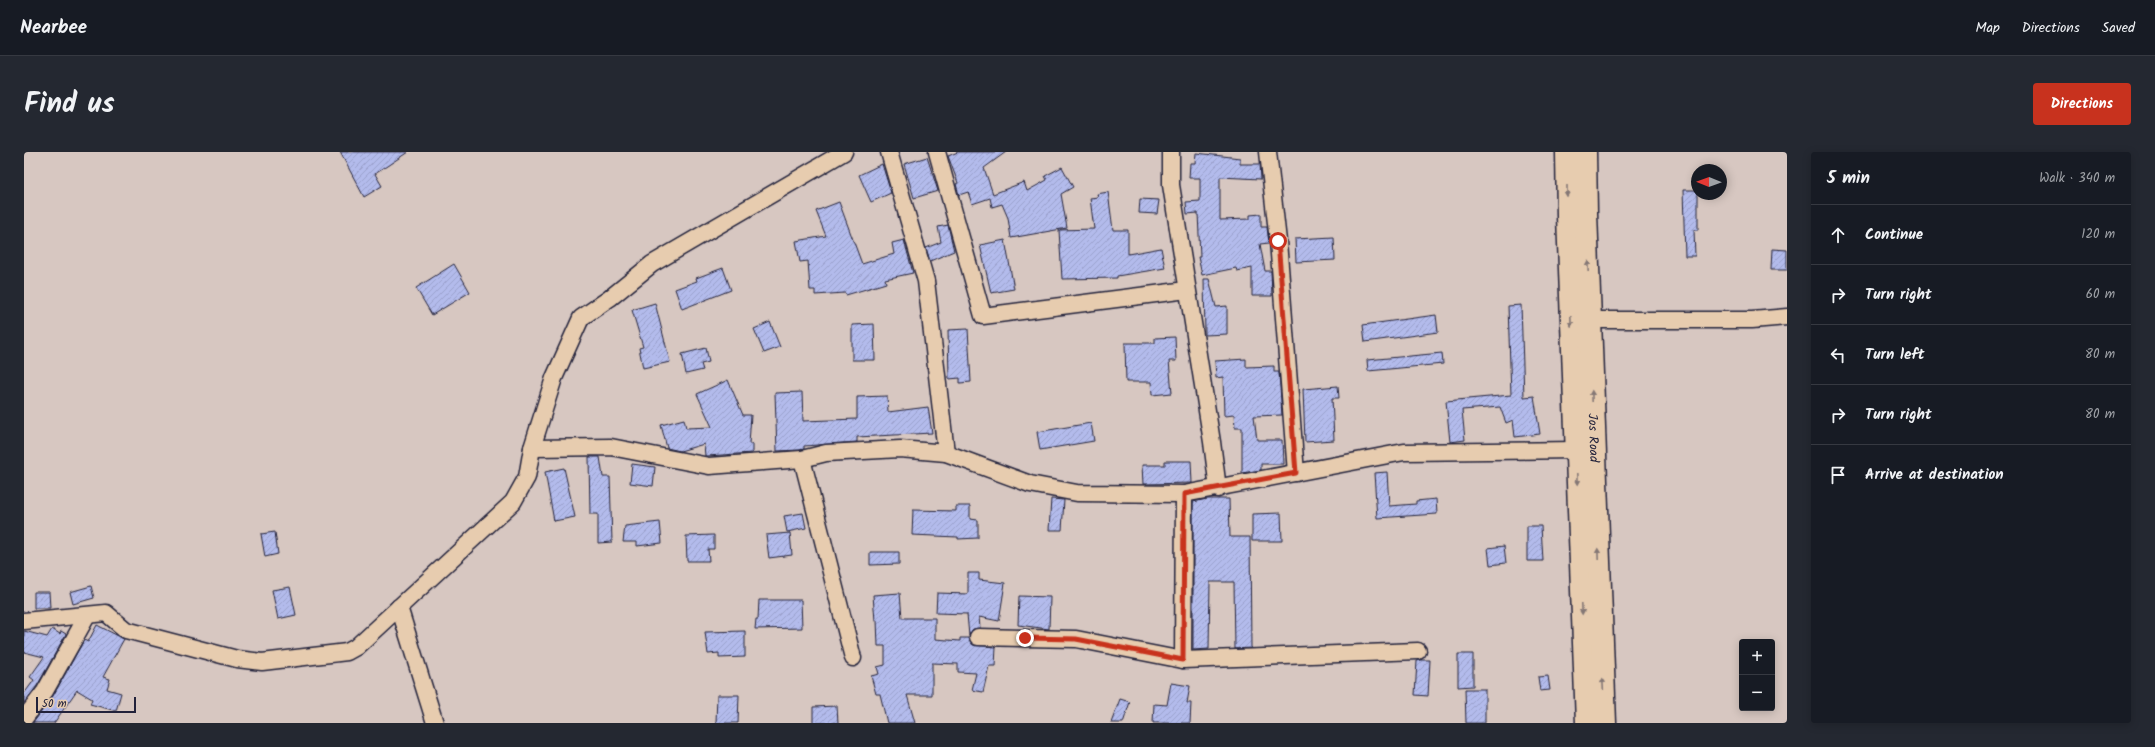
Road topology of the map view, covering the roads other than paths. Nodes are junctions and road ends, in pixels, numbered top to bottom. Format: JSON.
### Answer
{"nodes":[{"id":1,"x":844,"y":152,"type":"edge"},
{"id":2,"x":889,"y":152,"type":"edge"},
{"id":3,"x":937,"y":152,"type":"edge"},
{"id":4,"x":1171,"y":152,"type":"edge"},
{"id":5,"x":1268,"y":152,"type":"edge"},
{"id":6,"x":1567,"y":152,"type":"edge"},
{"id":7,"x":1585,"y":152,"type":"edge"},
{"id":8,"x":1187,"y":290,"type":"junction"},
{"id":9,"x":1787,"y":317,"type":"edge"},
{"id":10,"x":1590,"y":320,"type":"junction"},
{"id":11,"x":532,"y":448,"type":"junction"},
{"id":12,"x":1576,"y":450,"type":"junction"},
{"id":13,"x":946,"y":453,"type":"junction"},
{"id":14,"x":802,"y":459,"type":"junction"},
{"id":15,"x":1296,"y":473,"type":"junction"},
{"id":16,"x":1218,"y":489,"type":"junction"},
{"id":17,"x":1184,"y":494,"type":"junction"},
{"id":18,"x":399,"y":607,"type":"junction"},
{"id":19,"x":87,"y":616,"type":"junction"},
{"id":20,"x":24,"y":621,"type":"edge"},
{"id":21,"x":978,"y":638,"type":"dead end"},
{"id":22,"x":1418,"y":651,"type":"dead end"},
{"id":23,"x":853,"y":658,"type":"dead end"},
{"id":24,"x":1183,"y":660,"type":"junction"},
{"id":25,"x":24,"y":718,"type":"edge"},
{"id":26,"x":435,"y":723,"type":"edge"},
{"id":27,"x":1587,"y":723,"type":"edge"},
{"id":28,"x":1605,"y":723,"type":"edge"}],
"edges":[{"from":1,"to":11,"type":"street"},
{"from":2,"to":13,"type":"street"},
{"from":3,"to":8,"type":"street"},
{"from":4,"to":8,"type":"street"},
{"from":5,"to":15,"type":"street"},
{"from":6,"to":12,"type":"highway","name":"Jos Road","one_way":true},
{"from":10,"to":7,"type":"highway","name":"Jos Road","one_way":true},
{"from":8,"to":16,"type":"street"},
{"from":9,"to":10,"type":"street"},
{"from":28,"to":10,"type":"highway","name":"Jos Road","one_way":true},
{"from":11,"to":14,"type":"street"},
{"from":11,"to":18,"type":"street"},
{"from":12,"to":15,"type":"street"},
{"from":12,"to":27,"type":"highway","name":"Jos Road","one_way":true},
{"from":13,"to":14,"type":"street"},
{"from":13,"to":17,"type":"street"},
{"from":14,"to":23,"type":"street"},
{"from":15,"to":16,"type":"street"},
{"from":16,"to":17,"type":"street"},
{"from":17,"to":24,"type":"street"},
{"from":18,"to":19,"type":"street"},
{"from":18,"to":26,"type":"street"},
{"from":19,"to":20,"type":"street"},
{"from":19,"to":25,"type":"street"},
{"from":21,"to":24,"type":"street"},
{"from":22,"to":24,"type":"street"}]}
